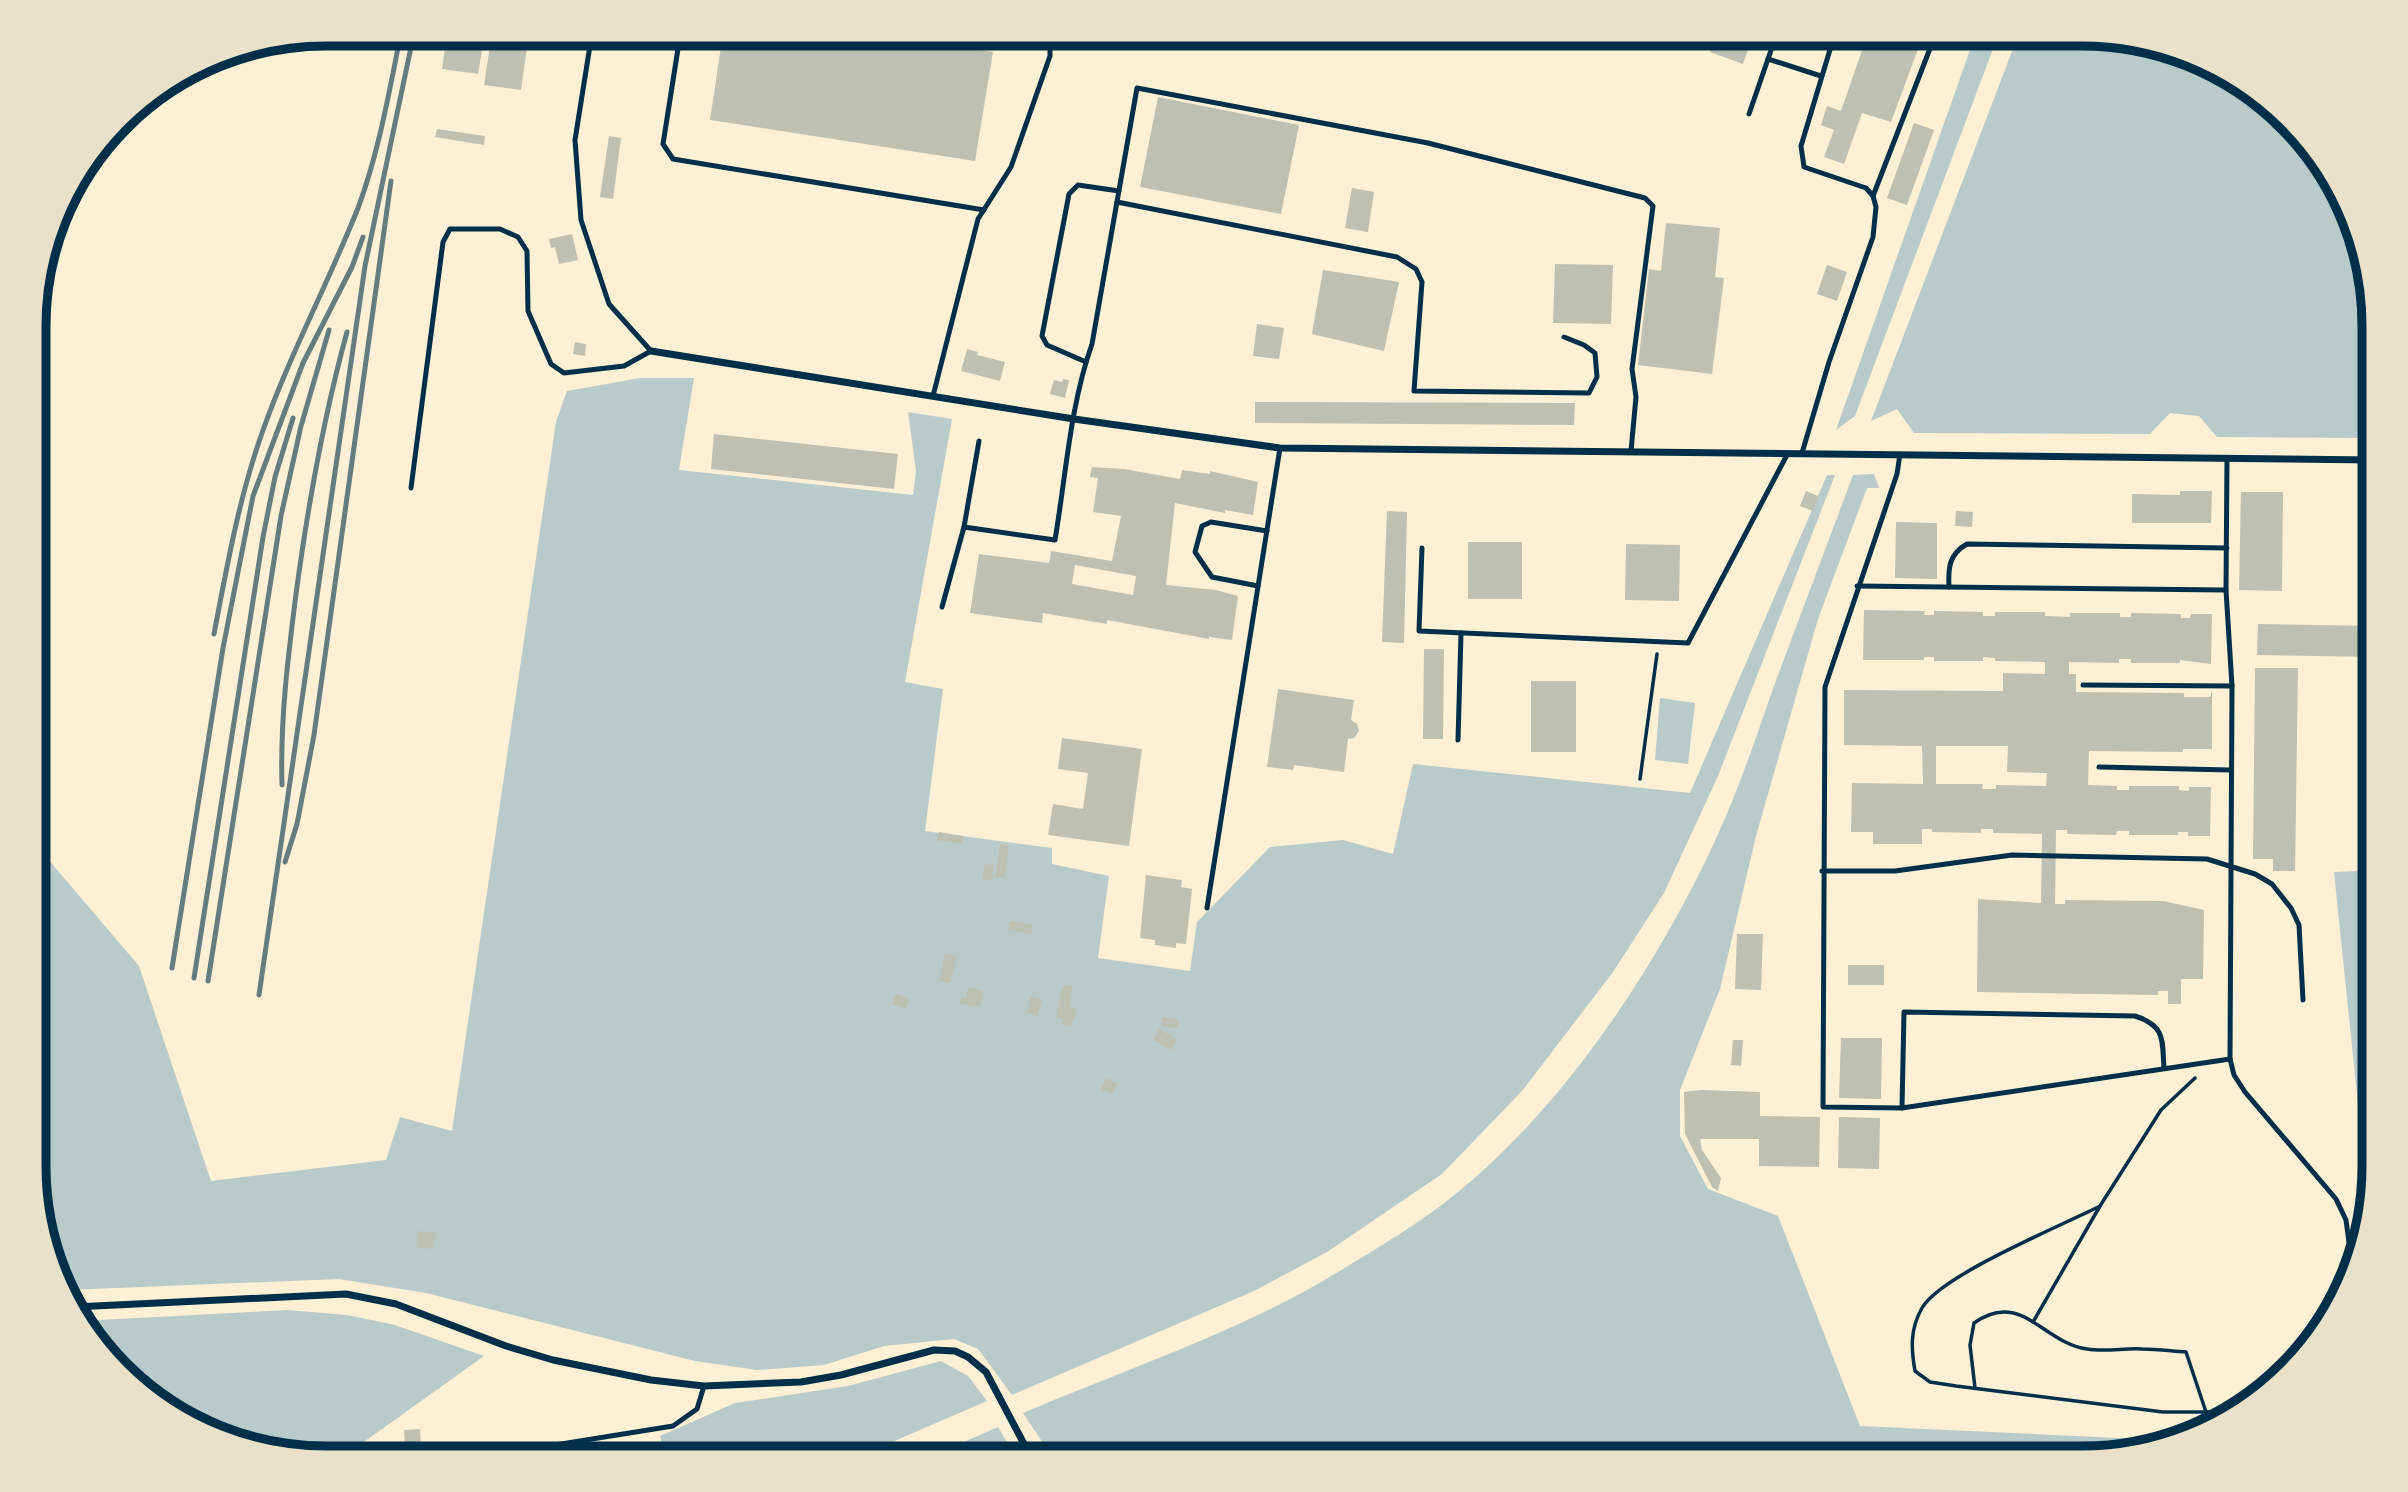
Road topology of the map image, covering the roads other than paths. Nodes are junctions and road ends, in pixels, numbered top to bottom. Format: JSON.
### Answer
{"nodes":[{"id":1,"x":591,"y":46,"type":"edge"},
{"id":2,"x":678,"y":46,"type":"edge"},
{"id":3,"x":1050,"y":46,"type":"edge"},
{"id":4,"x":1772,"y":46,"type":"edge"},
{"id":5,"x":1831,"y":46,"type":"edge"},
{"id":6,"x":1931,"y":46,"type":"edge"},
{"id":7,"x":1768,"y":59,"type":"junction"},
{"id":8,"x":1821,"y":76,"type":"junction"},
{"id":9,"x":1749,"y":114,"type":"dead end"},
{"id":10,"x":1119,"y":191,"type":"junction"},
{"id":11,"x":1873,"y":196,"type":"junction"},
{"id":12,"x":1117,"y":202,"type":"junction"},
{"id":13,"x":984,"y":210,"type":"junction"},
{"id":14,"x":1564,"y":337,"type":"dead end"},
{"id":15,"x":651,"y":351,"type":"junction"},
{"id":16,"x":1086,"y":362,"type":"junction"},
{"id":17,"x":933,"y":396,"type":"junction"},
{"id":18,"x":1074,"y":419,"type":"junction"},
{"id":19,"x":979,"y":441,"type":"dead end"},
{"id":20,"x":1280,"y":448,"type":"junction"},
{"id":21,"x":1632,"y":451,"type":"junction"},
{"id":22,"x":1788,"y":453,"type":"junction"},
{"id":23,"x":1802,"y":453,"type":"junction"},
{"id":24,"x":1900,"y":454,"type":"junction"},
{"id":25,"x":2227,"y":458,"type":"junction"},
{"id":26,"x":2362,"y":460,"type":"edge"},
{"id":27,"x":411,"y":488,"type":"dead end"},
{"id":28,"x":964,"y":527,"type":"junction"},
{"id":29,"x":1267,"y":531,"type":"junction"},
{"id":30,"x":1422,"y":548,"type":"dead end"},
{"id":31,"x":2227,"y":548,"type":"junction"},
{"id":32,"x":1258,"y":586,"type":"junction"},
{"id":33,"x":1857,"y":586,"type":"junction"},
{"id":34,"x":1949,"y":587,"type":"junction"},
{"id":35,"x":2226,"y":590,"type":"junction"},
{"id":36,"x":943,"y":607,"type":"dead end"},
{"id":37,"x":1461,"y":633,"type":"junction"},
{"id":38,"x":2083,"y":685,"type":"dead end"},
{"id":39,"x":2232,"y":686,"type":"junction"},
{"id":40,"x":1458,"y":740,"type":"dead end"},
{"id":41,"x":2099,"y":767,"type":"dead end"},
{"id":42,"x":2230,"y":770,"type":"junction"},
{"id":43,"x":2230,"y":866,"type":"junction"},
{"id":44,"x":1822,"y":871,"type":"junction"},
{"id":45,"x":1207,"y":908,"type":"dead end"},
{"id":46,"x":2304,"y":1000,"type":"dead end"},
{"id":47,"x":2230,"y":1059,"type":"junction"},
{"id":48,"x":2164,"y":1068,"type":"junction"},
{"id":49,"x":1902,"y":1108,"type":"junction"},
{"id":50,"x":2350,"y":1249,"type":"edge"},
{"id":51,"x":83,"y":1307,"type":"edge"},
{"id":52,"x":704,"y":1386,"type":"junction"},
{"id":53,"x":549,"y":1446,"type":"edge"},
{"id":54,"x":1026,"y":1446,"type":"edge"}],
"edges":[{"from":1,"to":15,"type":"lane"},
{"from":2,"to":13,"type":"lane"},
{"from":3,"to":13,"type":"lane"},
{"from":4,"to":7,"type":"lane"},
{"from":5,"to":8,"type":"lane"},
{"from":6,"to":11,"type":"lane"},
{"from":7,"to":8,"type":"lane"},
{"from":7,"to":9,"type":"lane"},
{"from":8,"to":11,"type":"lane"},
{"from":10,"to":12,"type":"lane"},
{"from":10,"to":16,"type":"lane"},
{"from":10,"to":21,"type":"lane"},
{"from":11,"to":23,"type":"lane"},
{"from":12,"to":14,"type":"lane"},
{"from":12,"to":16,"type":"lane"},
{"from":13,"to":17,"type":"lane"},
{"from":15,"to":17,"type":"street"},
{"from":15,"to":27,"type":"lane"},
{"from":16,"to":18,"type":"lane"},
{"from":17,"to":18,"type":"street"},
{"from":18,"to":20,"type":"street"},
{"from":18,"to":28,"type":"lane"},
{"from":19,"to":28,"type":"lane"},
{"from":20,"to":21,"type":"street"},
{"from":20,"to":29,"type":"lane"},
{"from":21,"to":22,"type":"street"},
{"from":22,"to":23,"type":"street"},
{"from":22,"to":37,"type":"lane"},
{"from":23,"to":24,"type":"street"},
{"from":24,"to":25,"type":"street"},
{"from":24,"to":33,"type":"lane"},
{"from":25,"to":26,"type":"street"},
{"from":25,"to":31,"type":"lane"},
{"from":28,"to":36,"type":"lane"},
{"from":29,"to":32,"type":"lane"},
{"from":29,"to":32,"type":"lane"},
{"from":30,"to":37,"type":"lane"},
{"from":31,"to":34,"type":"lane"},
{"from":31,"to":35,"type":"lane"},
{"from":32,"to":45,"type":"lane"},
{"from":33,"to":34,"type":"lane"},
{"from":33,"to":44,"type":"lane"},
{"from":34,"to":35,"type":"lane"},
{"from":35,"to":39,"type":"lane"},
{"from":37,"to":40,"type":"lane"},
{"from":38,"to":39,"type":"lane"},
{"from":39,"to":42,"type":"lane"},
{"from":41,"to":42,"type":"lane"},
{"from":42,"to":43,"type":"lane"},
{"from":43,"to":44,"type":"lane"},
{"from":43,"to":46,"type":"lane"},
{"from":43,"to":47,"type":"lane"},
{"from":44,"to":49,"type":"lane"},
{"from":47,"to":48,"type":"lane"},
{"from":47,"to":50,"type":"lane"},
{"from":48,"to":49,"type":"lane"},
{"from":48,"to":49,"type":"lane"},
{"from":51,"to":52,"type":"street"},
{"from":52,"to":53,"type":"lane"},
{"from":52,"to":54,"type":"street"}]}
